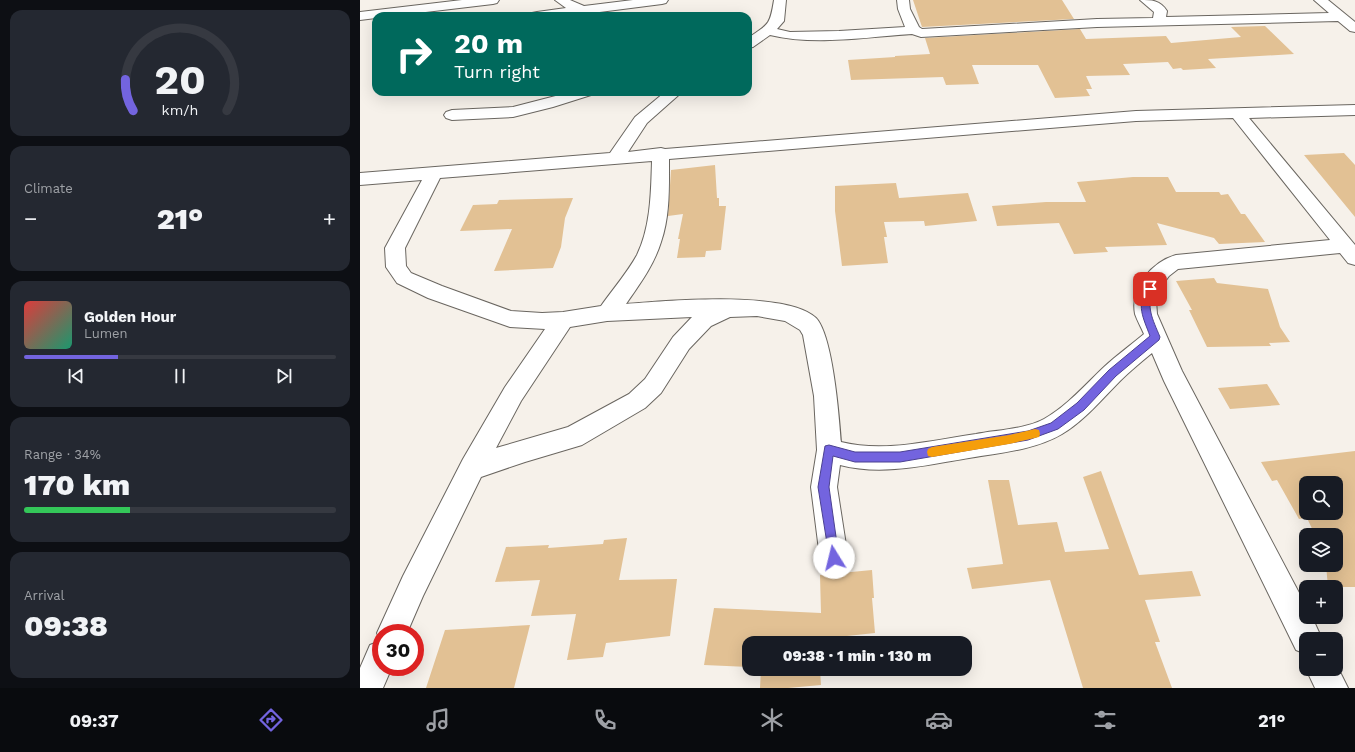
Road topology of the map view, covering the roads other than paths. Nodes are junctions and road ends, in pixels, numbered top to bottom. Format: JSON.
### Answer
{"nodes":[{"id":1,"x":434,"y":0,"type":"edge"},
{"id":2,"x":493,"y":0,"type":"edge"},
{"id":3,"x":560,"y":0,"type":"edge"},
{"id":4,"x":662,"y":0,"type":"edge"},
{"id":5,"x":780,"y":0,"type":"edge"},
{"id":6,"x":903,"y":0,"type":"edge"},
{"id":7,"x":1146,"y":0,"type":"edge"},
{"id":8,"x":1320,"y":0,"type":"edge"},
{"id":9,"x":417,"y":9,"type":"junction"},
{"id":10,"x":577,"y":9,"type":"junction"},
{"id":11,"x":393,"y":12,"type":"edge"},
{"id":12,"x":564,"y":12,"type":"edge"},
{"id":13,"x":372,"y":15,"type":"edge"},
{"id":14,"x":360,"y":16,"type":"edge"},
{"id":15,"x":1341,"y":17,"type":"junction"},
{"id":16,"x":1159,"y":22,"type":"junction"},
{"id":17,"x":1355,"y":28,"type":"edge"},
{"id":18,"x":913,"y":30,"type":"junction"},
{"id":19,"x":768,"y":31,"type":"junction"},
{"id":20,"x":752,"y":41,"type":"edge"},
{"id":21,"x":573,"y":96,"type":"edge"},
{"id":22,"x":649,"y":96,"type":"edge"},
{"id":23,"x":669,"y":96,"type":"edge"},
{"id":24,"x":1355,"y":110,"type":"edge"},
{"id":25,"x":1238,"y":114,"type":"junction"},
{"id":26,"x":452,"y":115,"type":"dead end"},
{"id":27,"x":641,"y":120,"type":"junction"},
{"id":28,"x":661,"y":153,"type":"junction"},
{"id":29,"x":616,"y":157,"type":"junction"},
{"id":30,"x":434,"y":173,"type":"junction"},
{"id":31,"x":360,"y":179,"type":"edge"},
{"id":32,"x":1350,"y":252,"type":"edge"},
{"id":33,"x":725,"y":309,"type":"junction"},
{"id":34,"x":607,"y":313,"type":"junction"},
{"id":35,"x":563,"y":320,"type":"junction"},
{"id":36,"x":1155,"y":337,"type":"junction"},
{"id":37,"x":829,"y":450,"type":"junction"},
{"id":38,"x":472,"y":468,"type":"junction"},
{"id":39,"x":834,"y":558,"type":"dead end"},
{"id":40,"x":396,"y":624,"type":"edge"},
{"id":41,"x":1303,"y":632,"type":"edge"},
{"id":42,"x":372,"y":676,"type":"edge"},
{"id":43,"x":1326,"y":676,"type":"edge"},
{"id":44,"x":367,"y":688,"type":"edge"},
{"id":45,"x":1332,"y":688,"type":"edge"}],
"edges":[{"from":1,"to":9,"type":"street"},
{"from":2,"to":9,"type":"street"},
{"from":3,"to":10,"type":"street"},
{"from":4,"to":10,"type":"street"},
{"from":5,"to":19,"type":"street"},
{"from":6,"to":18,"type":"street"},
{"from":7,"to":16,"type":"street"},
{"from":8,"to":15,"type":"street"},
{"from":9,"to":11,"type":"street"},
{"from":10,"to":12,"type":"street"},
{"from":13,"to":14,"type":"street"},
{"from":15,"to":16,"type":"street"},
{"from":15,"to":17,"type":"street"},
{"from":16,"to":18,"type":"street"},
{"from":18,"to":19,"type":"street"},
{"from":19,"to":20,"type":"street"},
{"from":21,"to":26,"type":"street"},
{"from":22,"to":27,"type":"street"},
{"from":23,"to":27,"type":"street"},
{"from":24,"to":25,"type":"street"},
{"from":25,"to":28,"type":"street"},
{"from":25,"to":32,"type":"street"},
{"from":27,"to":29,"type":"street"},
{"from":28,"to":29,"type":"street"},
{"from":28,"to":34,"type":"street"},
{"from":29,"to":30,"type":"street"},
{"from":30,"to":31,"type":"street"},
{"from":30,"to":35,"type":"street"},
{"from":32,"to":36,"type":"street"},
{"from":33,"to":34,"type":"street"},
{"from":33,"to":37,"type":"street"},
{"from":33,"to":38,"type":"street"},
{"from":34,"to":35,"type":"street"},
{"from":35,"to":38,"type":"street"},
{"from":36,"to":37,"type":"street"},
{"from":36,"to":41,"type":"street"},
{"from":37,"to":39,"type":"street"},
{"from":38,"to":40,"type":"street"},
{"from":42,"to":44,"type":"street"},
{"from":43,"to":45,"type":"street"}]}
